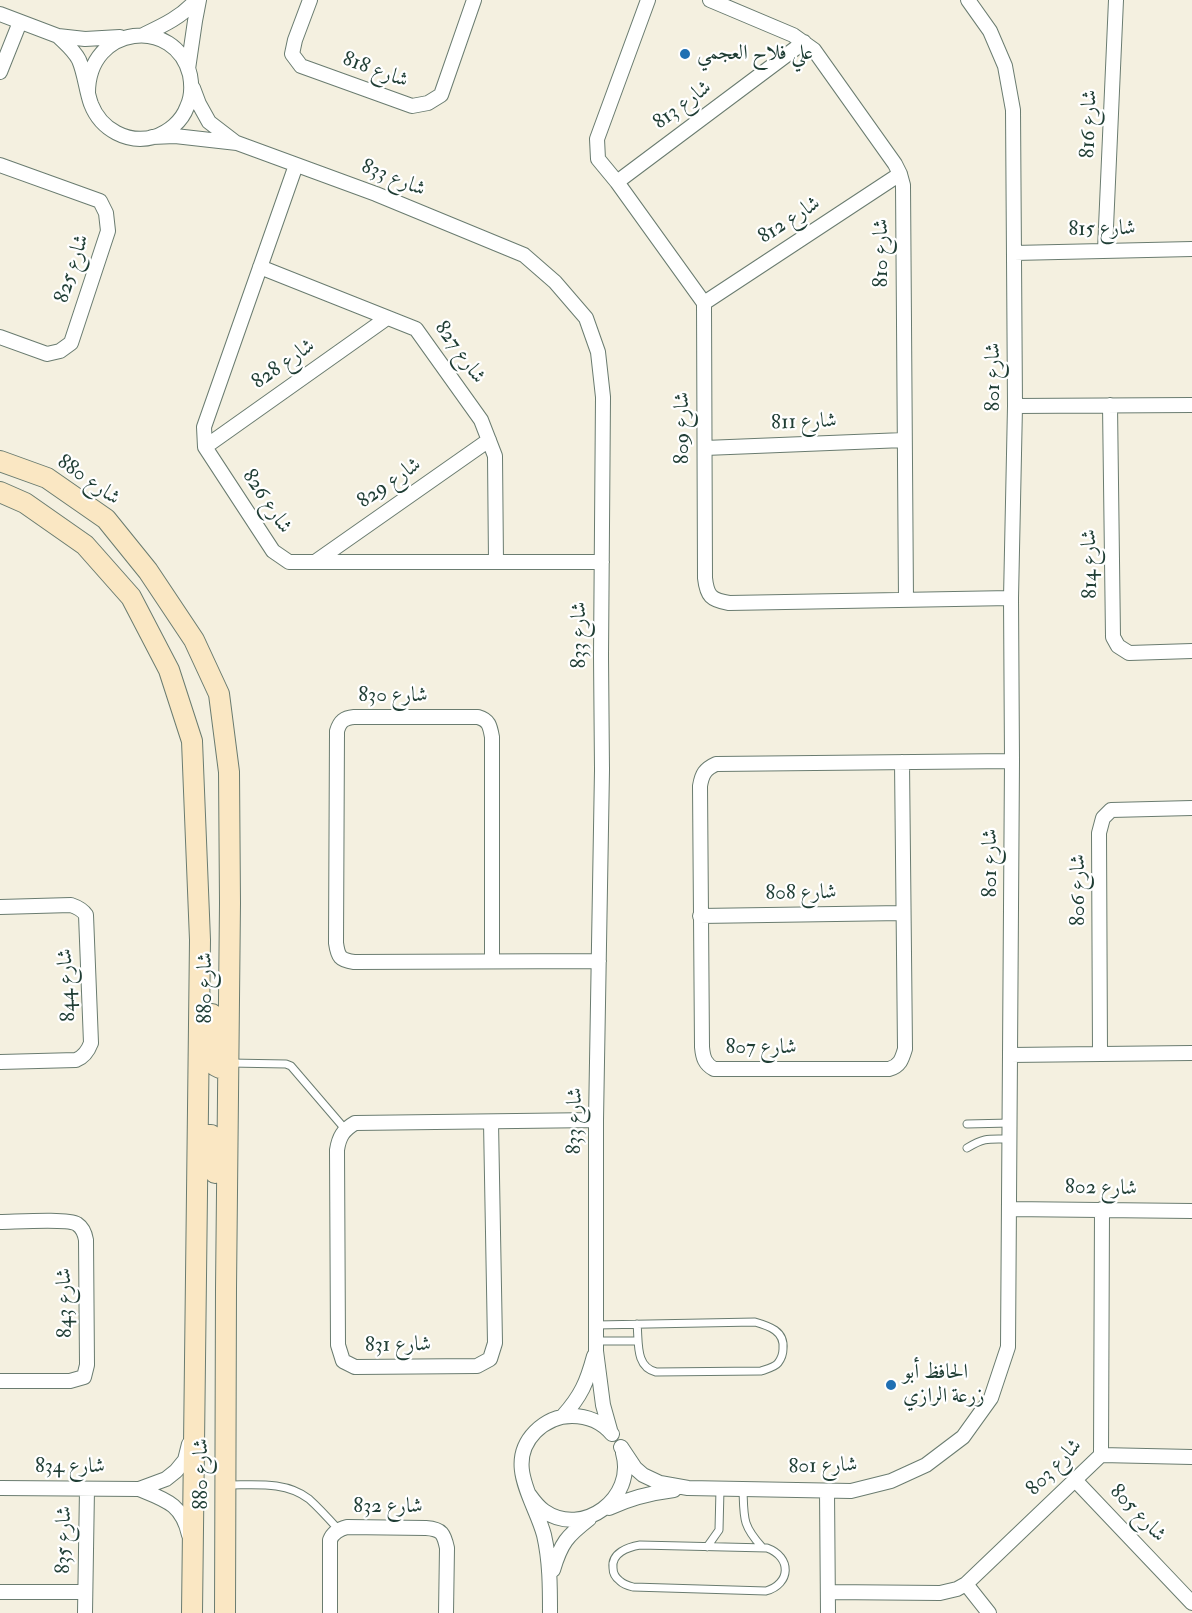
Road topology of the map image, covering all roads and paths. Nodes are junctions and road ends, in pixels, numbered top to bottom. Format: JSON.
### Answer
{"nodes":[{"id":1,"x":198,"y":0,"type":"edge"},
{"id":2,"x":310,"y":0,"type":"edge"},
{"id":3,"x":474,"y":0,"type":"edge"},
{"id":4,"x":648,"y":0,"type":"edge"},
{"id":5,"x":710,"y":0,"type":"edge"},
{"id":6,"x":968,"y":0,"type":"edge"},
{"id":7,"x":1116,"y":0,"type":"edge"},
{"id":8,"x":0,"y":14,"type":"edge"},
{"id":9,"x":20,"y":21,"type":"junction"},
{"id":10,"x":143,"y":35,"type":"junction"},
{"id":11,"x":58,"y":36,"type":"junction"},
{"id":12,"x":127,"y":37,"type":"junction"},
{"id":13,"x":804,"y":42,"type":"junction"},
{"id":14,"x":0,"y":72,"type":"edge"},
{"id":15,"x":190,"y":75,"type":"junction"},
{"id":16,"x":88,"y":93,"type":"junction"},
{"id":17,"x":152,"y":137,"type":"junction"},
{"id":18,"x":237,"y":143,"type":"junction"},
{"id":19,"x":0,"y":165,"type":"edge"},
{"id":20,"x":296,"y":165,"type":"junction"},
{"id":21,"x":900,"y":174,"type":"junction"},
{"id":22,"x":616,"y":182,"type":"junction"},
{"id":23,"x":1192,"y":249,"type":"edge"},
{"id":24,"x":1106,"y":250,"type":"junction"},
{"id":25,"x":1014,"y":253,"type":"junction"},
{"id":26,"x":260,"y":267,"type":"junction"},
{"id":27,"x":704,"y":303,"type":"junction"},
{"id":28,"x":387,"y":318,"type":"junction"},
{"id":29,"x":0,"y":337,"type":"edge"},
{"id":30,"x":1110,"y":405,"type":"junction"},
{"id":31,"x":1192,"y":405,"type":"edge"},
{"id":32,"x":1015,"y":406,"type":"junction"},
{"id":33,"x":489,"y":440,"type":"junction"},
{"id":34,"x":904,"y":440,"type":"junction"},
{"id":35,"x":205,"y":447,"type":"junction"},
{"id":36,"x":705,"y":448,"type":"junction"},
{"id":37,"x":0,"y":461,"type":"edge"},
{"id":38,"x":0,"y":492,"type":"edge"},
{"id":39,"x":315,"y":562,"type":"junction"},
{"id":40,"x":496,"y":562,"type":"junction"},
{"id":41,"x":602,"y":562,"type":"junction"},
{"id":42,"x":1011,"y":598,"type":"junction"},
{"id":43,"x":906,"y":600,"type":"junction"},
{"id":44,"x":1192,"y":651,"type":"edge"},
{"id":45,"x":1012,"y":760,"type":"junction"},
{"id":46,"x":902,"y":762,"type":"junction"},
{"id":47,"x":1192,"y":808,"type":"edge"},
{"id":48,"x":0,"y":907,"type":"edge"},
{"id":49,"x":903,"y":913,"type":"junction"},
{"id":50,"x":700,"y":916,"type":"junction"},
{"id":51,"x":200,"y":940,"type":"junction"},
{"id":52,"x":492,"y":961,"type":"junction"},
{"id":53,"x":599,"y":961,"type":"junction"},
{"id":54,"x":1192,"y":1053,"type":"edge"},
{"id":55,"x":1010,"y":1054,"type":"junction"},
{"id":56,"x":1100,"y":1054,"type":"junction"},
{"id":57,"x":0,"y":1062,"type":"edge"},
{"id":58,"x":229,"y":1064,"type":"junction"},
{"id":59,"x":596,"y":1120,"type":"junction"},
{"id":60,"x":491,"y":1122,"type":"junction"},
{"id":61,"x":1010,"y":1123,"type":"junction"},
{"id":62,"x":967,"y":1124,"type":"dead end"},
{"id":63,"x":345,"y":1129,"type":"junction"},
{"id":64,"x":198,"y":1139,"type":"junction"},
{"id":65,"x":1010,"y":1139,"type":"junction"},
{"id":66,"x":967,"y":1148,"type":"dead end"},
{"id":67,"x":1009,"y":1209,"type":"junction"},
{"id":68,"x":1102,"y":1209,"type":"junction"},
{"id":69,"x":1192,"y":1211,"type":"edge"},
{"id":70,"x":0,"y":1222,"type":"edge"},
{"id":71,"x":226,"y":1288,"type":"junction"},
{"id":72,"x":638,"y":1324,"type":"junction"},
{"id":73,"x":596,"y":1325,"type":"junction"},
{"id":74,"x":639,"y":1341,"type":"junction"},
{"id":75,"x":596,"y":1346,"type":"junction"},
{"id":76,"x":0,"y":1382,"type":"edge"},
{"id":77,"x":563,"y":1416,"type":"junction"},
{"id":78,"x":194,"y":1428,"type":"junction"},
{"id":79,"x":610,"y":1430,"type":"junction"},
{"id":80,"x":621,"y":1447,"type":"junction"},
{"id":81,"x":1101,"y":1455,"type":"junction"},
{"id":82,"x":1192,"y":1457,"type":"edge"},
{"id":83,"x":1076,"y":1481,"type":"junction"},
{"id":84,"x":226,"y":1485,"type":"junction"},
{"id":85,"x":0,"y":1488,"type":"edge"},
{"id":86,"x":688,"y":1488,"type":"junction"},
{"id":87,"x":87,"y":1489,"type":"junction"},
{"id":88,"x":139,"y":1489,"type":"junction"},
{"id":89,"x":720,"y":1489,"type":"junction"},
{"id":90,"x":743,"y":1489,"type":"junction"},
{"id":91,"x":827,"y":1491,"type":"junction"},
{"id":92,"x":528,"y":1493,"type":"junction"},
{"id":93,"x":597,"y":1514,"type":"junction"},
{"id":94,"x":338,"y":1529,"type":"junction"},
{"id":95,"x":707,"y":1547,"type":"junction"},
{"id":96,"x":762,"y":1547,"type":"junction"},
{"id":97,"x":193,"y":1552,"type":"junction"},
{"id":98,"x":550,"y":1578,"type":"junction"},
{"id":99,"x":966,"y":1584,"type":"junction"},
{"id":100,"x":0,"y":1592,"type":"edge"},
{"id":101,"x":85,"y":1592,"type":"junction"},
{"id":102,"x":828,"y":1592,"type":"junction"},
{"id":103,"x":1192,"y":1603,"type":"edge"},
{"id":104,"x":987,"y":1612,"type":"edge"},
{"id":105,"x":85,"y":1613,"type":"edge"},
{"id":106,"x":192,"y":1613,"type":"edge"},
{"id":107,"x":225,"y":1613,"type":"edge"},
{"id":108,"x":330,"y":1613,"type":"edge"},
{"id":109,"x":446,"y":1613,"type":"edge"},
{"id":110,"x":550,"y":1613,"type":"edge"},
{"id":111,"x":828,"y":1613,"type":"edge"}],
"edges":[{"from":1,"to":10,"type":"street"},
{"from":1,"to":15,"type":"street"},
{"from":2,"to":3,"type":"street","name":"شارع 818"},
{"from":4,"to":22,"type":"street"},
{"from":5,"to":13,"type":"street","name":"شارع 810"},
{"from":6,"to":25,"type":"street","name":"شارع 801"},
{"from":7,"to":24,"type":"street","name":"شارع 816"},
{"from":8,"to":9,"type":"street"},
{"from":9,"to":11,"type":"street"},
{"from":9,"to":14,"type":"street"},
{"from":10,"to":12,"type":"street"},
{"from":10,"to":15,"type":"street"},
{"from":11,"to":12,"type":"street"},
{"from":11,"to":16,"type":"street"},
{"from":12,"to":16,"type":"street"},
{"from":13,"to":21,"type":"street","name":"شارع 810"},
{"from":13,"to":22,"type":"street","name":"شارع 813"},
{"from":15,"to":17,"type":"street"},
{"from":15,"to":18,"type":"street","name":"شارع 833"},
{"from":16,"to":17,"type":"street"},
{"from":17,"to":18,"type":"street","name":"شارع 833"},
{"from":18,"to":20,"type":"street","name":"شارع 833"},
{"from":19,"to":29,"type":"street","name":"شارع 825"},
{"from":20,"to":26,"type":"street"},
{"from":20,"to":41,"type":"street","name":"شارع 833"},
{"from":21,"to":27,"type":"street","name":"شارع 812"},
{"from":21,"to":34,"type":"street","name":"شارع 810"},
{"from":22,"to":27,"type":"street"},
{"from":23,"to":24,"type":"street","name":"شارع 815"},
{"from":24,"to":25,"type":"street","name":"شارع 815"},
{"from":25,"to":32,"type":"street","name":"شارع 801"},
{"from":26,"to":28,"type":"street","name":"شارع 827"},
{"from":26,"to":35,"type":"street"},
{"from":27,"to":36,"type":"street","name":"شارع 809"},
{"from":28,"to":33,"type":"street","name":"شارع 827"},
{"from":28,"to":35,"type":"street","name":"شارع 828"},
{"from":30,"to":31,"type":"street"},
{"from":30,"to":32,"type":"street"},
{"from":30,"to":44,"type":"street","name":"شارع 814"},
{"from":32,"to":42,"type":"street","name":"شارع 801"},
{"from":33,"to":39,"type":"street","name":"شارع 829"},
{"from":33,"to":40,"type":"street","name":"شارع 827"},
{"from":34,"to":36,"type":"street","name":"شارع 811"},
{"from":34,"to":43,"type":"street","name":"شارع 810"},
{"from":35,"to":39,"type":"street","name":"شارع 826"},
{"from":36,"to":43,"type":"street","name":"شارع 809"},
{"from":37,"to":58,"type":"street","name":"شارع 880"},
{"from":38,"to":51,"type":"street","name":"شارع 880"},
{"from":39,"to":40,"type":"street","name":"شارع 826"},
{"from":40,"to":41,"type":"street","name":"شارع 826"},
{"from":41,"to":53,"type":"street","name":"شارع 833"},
{"from":42,"to":43,"type":"street","name":"شارع 809"},
{"from":42,"to":45,"type":"street","name":"شارع 801"},
{"from":45,"to":46,"type":"street","name":"شارع 807"},
{"from":45,"to":55,"type":"street","name":"شارع 801"},
{"from":46,"to":49,"type":"street","name":"شارع 807"},
{"from":46,"to":50,"type":"street","name":"شارع 807"},
{"from":47,"to":56,"type":"street","name":"شارع 806"},
{"from":48,"to":57,"type":"street","name":"شارع 844"},
{"from":49,"to":50,"type":"street","name":"شارع 808"},
{"from":49,"to":50,"type":"street","name":"شارع 807"},
{"from":51,"to":58,"type":"street"},
{"from":51,"to":64,"type":"street","name":"شارع 880"},
{"from":52,"to":52,"type":"street","name":"شارع 830"},
{"from":52,"to":53,"type":"street","name":"شارع 830"},
{"from":53,"to":59,"type":"street","name":"شارع 833"},
{"from":54,"to":56,"type":"street"},
{"from":55,"to":56,"type":"street"},
{"from":55,"to":61,"type":"street","name":"شارع 801"},
{"from":58,"to":63,"type":"lane"},
{"from":58,"to":71,"type":"street","name":"شارع 880"},
{"from":59,"to":60,"type":"street"},
{"from":59,"to":73,"type":"street","name":"شارع 833"},
{"from":60,"to":63,"type":"street"},
{"from":60,"to":63,"type":"street","name":"شارع 831"},
{"from":61,"to":62,"type":"lane"},
{"from":61,"to":65,"type":"street","name":"شارع 801"},
{"from":64,"to":71,"type":"street"},
{"from":64,"to":78,"type":"street","name":"شارع 880"},
{"from":65,"to":66,"type":"lane"},
{"from":65,"to":67,"type":"street","name":"شارع 801"},
{"from":67,"to":68,"type":"street","name":"شارع 802"},
{"from":67,"to":91,"type":"street","name":"شارع 801"},
{"from":68,"to":69,"type":"street","name":"شارع 802"},
{"from":68,"to":81,"type":"street","name":"شارع 803"},
{"from":70,"to":76,"type":"street","name":"شارع 843"},
{"from":71,"to":84,"type":"street","name":"شارع 880"},
{"from":72,"to":73,"type":"lane"},
{"from":72,"to":74,"type":"lane"},
{"from":72,"to":74,"type":"lane"},
{"from":73,"to":75,"type":"street","name":"شارع 833"},
{"from":74,"to":75,"type":"lane"},
{"from":75,"to":77,"type":"street","name":"شارع 833"},
{"from":75,"to":79,"type":"street","name":"شارع 833"},
{"from":77,"to":79,"type":"street"},
{"from":77,"to":92,"type":"street"},
{"from":78,"to":88,"type":"street","name":"شارع 834"},
{"from":78,"to":97,"type":"street","name":"شارع 880"},
{"from":79,"to":80,"type":"street"},
{"from":80,"to":86,"type":"street","name":"شارع 801"},
{"from":80,"to":93,"type":"street"},
{"from":81,"to":82,"type":"street","name":"شارع 805"},
{"from":81,"to":83,"type":"street","name":"شارع 803"},
{"from":83,"to":99,"type":"street","name":"شارع 803"},
{"from":83,"to":103,"type":"street","name":"شارع 805"},
{"from":84,"to":94,"type":"lane"},
{"from":84,"to":107,"type":"street","name":"شارع 880"},
{"from":85,"to":87,"type":"street","name":"شارع 834"},
{"from":86,"to":89,"type":"street","name":"شارع 801"},
{"from":86,"to":93,"type":"street","name":"شارع 801"},
{"from":87,"to":88,"type":"street","name":"شارع 834"},
{"from":87,"to":101,"type":"street","name":"شارع 835"},
{"from":88,"to":97,"type":"street","name":"شارع 834"},
{"from":89,"to":90,"type":"street","name":"شارع 801"},
{"from":89,"to":95,"type":"lane"},
{"from":90,"to":91,"type":"street","name":"شارع 801"},
{"from":90,"to":96,"type":"lane"},
{"from":91,"to":102,"type":"street"},
{"from":92,"to":93,"type":"street"},
{"from":92,"to":98,"type":"street"},
{"from":93,"to":98,"type":"street"},
{"from":94,"to":108,"type":"street","name":"شارع 832"},
{"from":94,"to":109,"type":"street","name":"شارع 832"},
{"from":95,"to":96,"type":"lane"},
{"from":95,"to":96,"type":"lane"},
{"from":97,"to":106,"type":"street","name":"شارع 880"},
{"from":98,"to":110,"type":"street"},
{"from":99,"to":102,"type":"street","name":"شارع 803"},
{"from":99,"to":104,"type":"street"},
{"from":100,"to":101,"type":"street","name":"شارع 835"},
{"from":101,"to":105,"type":"street","name":"شارع 835"},
{"from":102,"to":111,"type":"street"}]}
